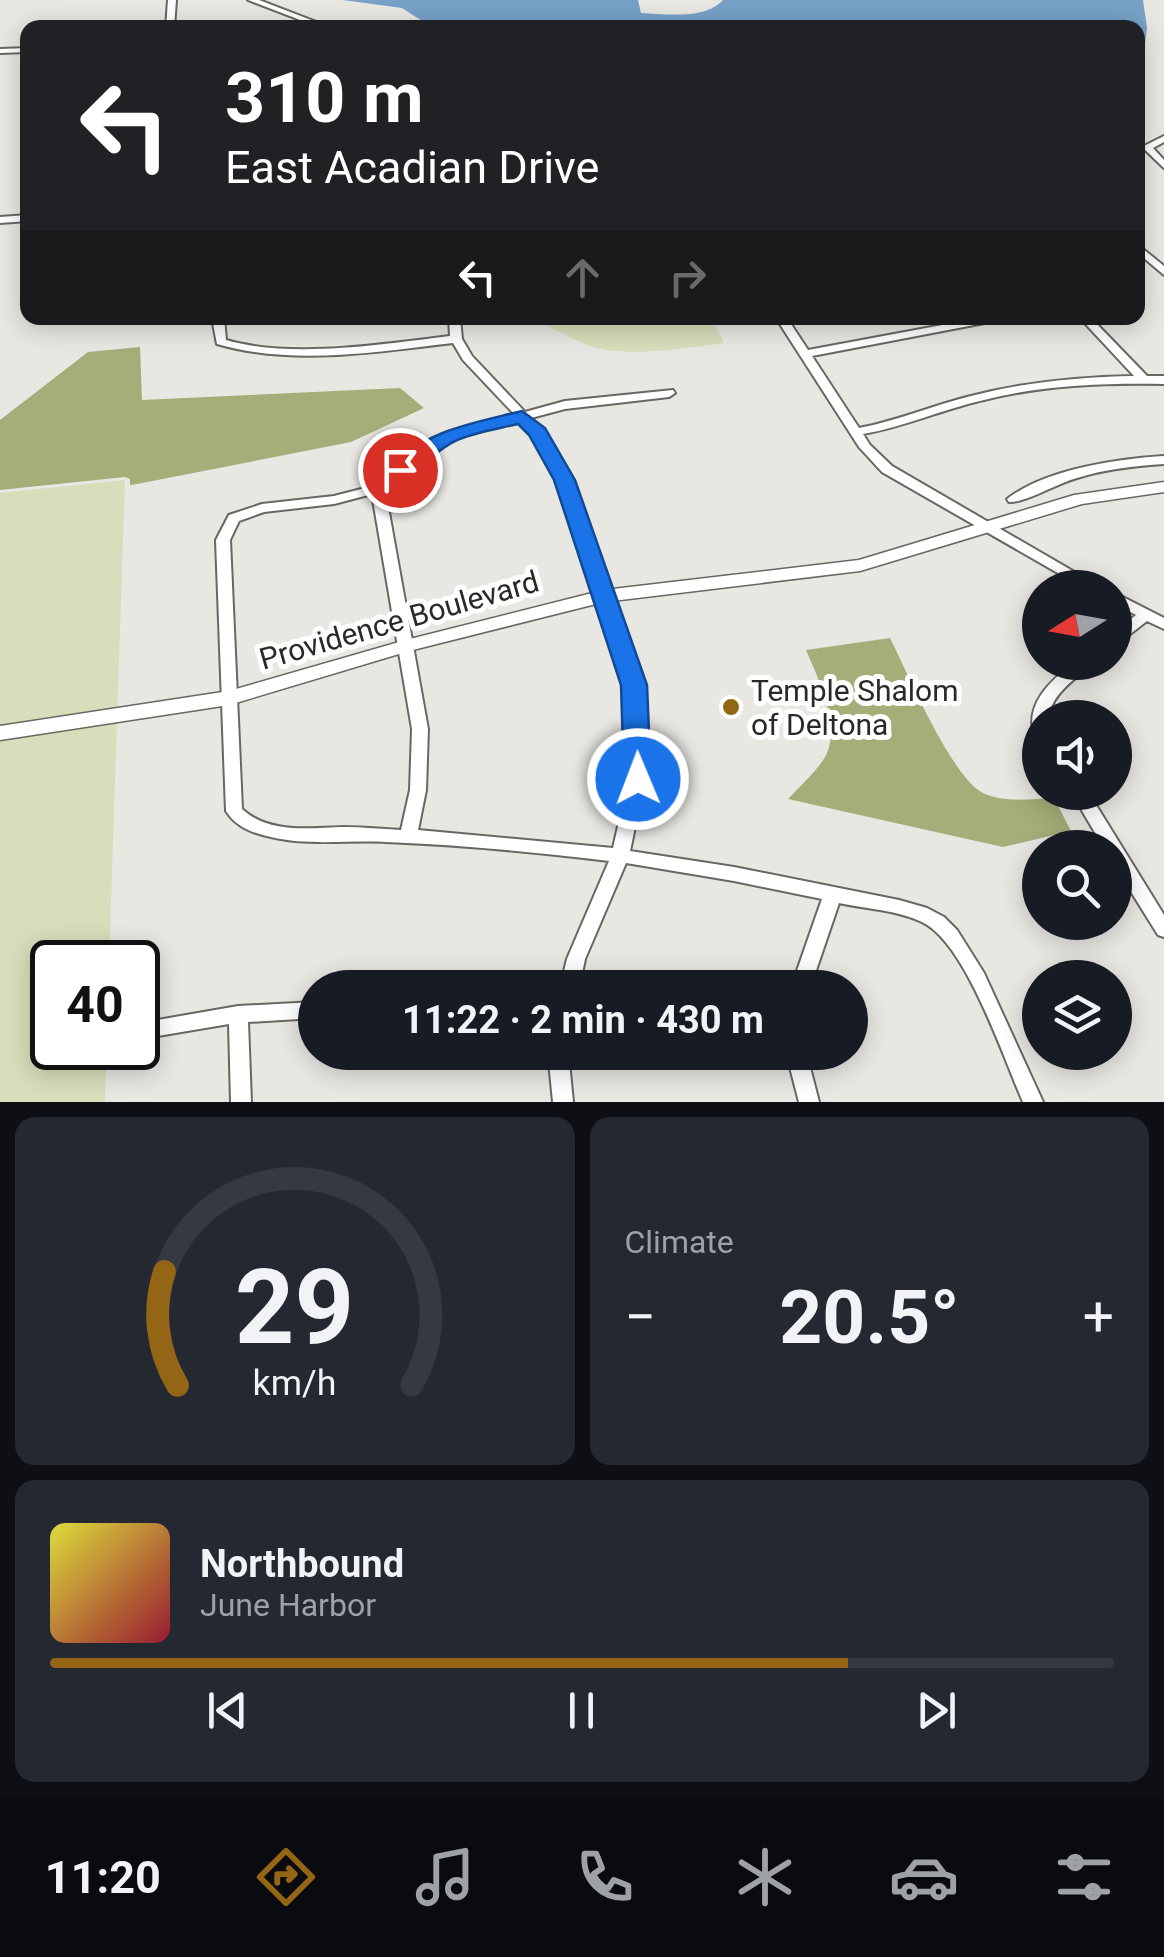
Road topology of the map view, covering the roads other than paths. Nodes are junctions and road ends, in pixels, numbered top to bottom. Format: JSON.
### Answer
{"nodes":[{"id":1,"x":252,"y":0,"type":"edge"},
{"id":2,"x":307,"y":20,"type":"edge"},
{"id":3,"x":1164,"y":139,"type":"edge"},
{"id":4,"x":1164,"y":165,"type":"edge"},
{"id":5,"x":1145,"y":254,"type":"edge"},
{"id":6,"x":1164,"y":272,"type":"edge"},
{"id":7,"x":218,"y":325,"type":"edge"},
{"id":8,"x":455,"y":325,"type":"edge"},
{"id":9,"x":786,"y":325,"type":"edge"},
{"id":10,"x":958,"y":325,"type":"edge"},
{"id":11,"x":1092,"y":325,"type":"edge"},
{"id":12,"x":456,"y":339,"type":"junction"},
{"id":13,"x":805,"y":354,"type":"junction"},
{"id":14,"x":1143,"y":379,"type":"junction"},
{"id":15,"x":1164,"y":380,"type":"edge"},
{"id":16,"x":669,"y":393,"type":"dead end"},
{"id":17,"x":522,"y":417,"type":"junction"},
{"id":18,"x":856,"y":432,"type":"junction"},
{"id":19,"x":1164,"y":460,"type":"edge"},
{"id":20,"x":1164,"y":488,"type":"edge"},
{"id":21,"x":378,"y":489,"type":"junction"},
{"id":22,"x":1014,"y":499,"type":"dead end"},
{"id":23,"x":234,"y":518,"type":"joint"},
{"id":24,"x":986,"y":525,"type":"junction"},
{"id":25,"x":1064,"y":570,"type":"edge"},
{"id":26,"x":604,"y":596,"type":"junction"},
{"id":27,"x":1132,"y":606,"type":"edge"},
{"id":28,"x":1147,"y":614,"type":"junction"},
{"id":29,"x":1164,"y":624,"type":"edge"},
{"id":30,"x":1132,"y":626,"type":"edge"},
{"id":31,"x":406,"y":646,"type":"junction"},
{"id":32,"x":1062,"y":680,"type":"edge"},
{"id":33,"x":229,"y":698,"type":"junction"},
{"id":34,"x":1044,"y":700,"type":"edge"},
{"id":35,"x":0,"y":733,"type":"edge"},
{"id":36,"x":408,"y":836,"type":"junction"},
{"id":37,"x":620,"y":856,"type":"junction"},
{"id":38,"x":1132,"y":878,"type":"edge"},
{"id":39,"x":834,"y":894,"type":"junction"},
{"id":40,"x":1164,"y":930,"type":"edge"},
{"id":41,"x":573,"y":970,"type":"edge"},
{"id":42,"x":807,"y":970,"type":"edge"},
{"id":43,"x":298,"y":1011,"type":"edge"},
{"id":44,"x":238,"y":1014,"type":"junction"},
{"id":45,"x":160,"y":1028,"type":"edge"},
{"id":46,"x":559,"y":1070,"type":"edge"},
{"id":47,"x":801,"y":1070,"type":"edge"},
{"id":48,"x":240,"y":1102,"type":"edge"},
{"id":49,"x":562,"y":1102,"type":"edge"},
{"id":50,"x":809,"y":1102,"type":"edge"},
{"id":51,"x":1033,"y":1102,"type":"edge"}],
"edges":[{"from":1,"to":2,"type":"street"},
{"from":3,"to":4,"type":"street"},
{"from":5,"to":6,"type":"street"},
{"from":7,"to":12,"type":"street"},
{"from":8,"to":12,"type":"street"},
{"from":9,"to":13,"type":"street"},
{"from":10,"to":13,"type":"street"},
{"from":11,"to":14,"type":"street"},
{"from":12,"to":17,"type":"street"},
{"from":13,"to":18,"type":"street"},
{"from":14,"to":15,"type":"street"},
{"from":14,"to":18,"type":"street"},
{"from":16,"to":17,"type":"street"},
{"from":17,"to":21,"type":"street"},
{"from":17,"to":26,"type":"street"},
{"from":18,"to":24,"type":"street"},
{"from":19,"to":22,"type":"street"},
{"from":20,"to":24,"type":"main road","name":"Providence Boulevard"},
{"from":21,"to":23,"type":"street"},
{"from":21,"to":31,"type":"street"},
{"from":23,"to":33,"type":"street"},
{"from":24,"to":25,"type":"street"},
{"from":24,"to":26,"type":"main road","name":"Providence Boulevard"},
{"from":26,"to":31,"type":"main road","name":"Providence Boulevard"},
{"from":26,"to":37,"type":"street"},
{"from":27,"to":28,"type":"street"},
{"from":28,"to":29,"type":"street"},
{"from":28,"to":30,"type":"street"},
{"from":31,"to":33,"type":"main road","name":"Providence Boulevard"},
{"from":31,"to":36,"type":"street"},
{"from":32,"to":34,"type":"street"},
{"from":33,"to":35,"type":"main road","name":"Providence Boulevard"},
{"from":33,"to":36,"type":"street"},
{"from":36,"to":37,"type":"street"},
{"from":37,"to":39,"type":"street"},
{"from":37,"to":41,"type":"street"},
{"from":38,"to":40,"type":"street"},
{"from":39,"to":42,"type":"street"},
{"from":39,"to":51,"type":"street"},
{"from":43,"to":44,"type":"street"},
{"from":44,"to":45,"type":"street"},
{"from":44,"to":48,"type":"street"},
{"from":46,"to":49,"type":"street"},
{"from":47,"to":50,"type":"street"}]}
